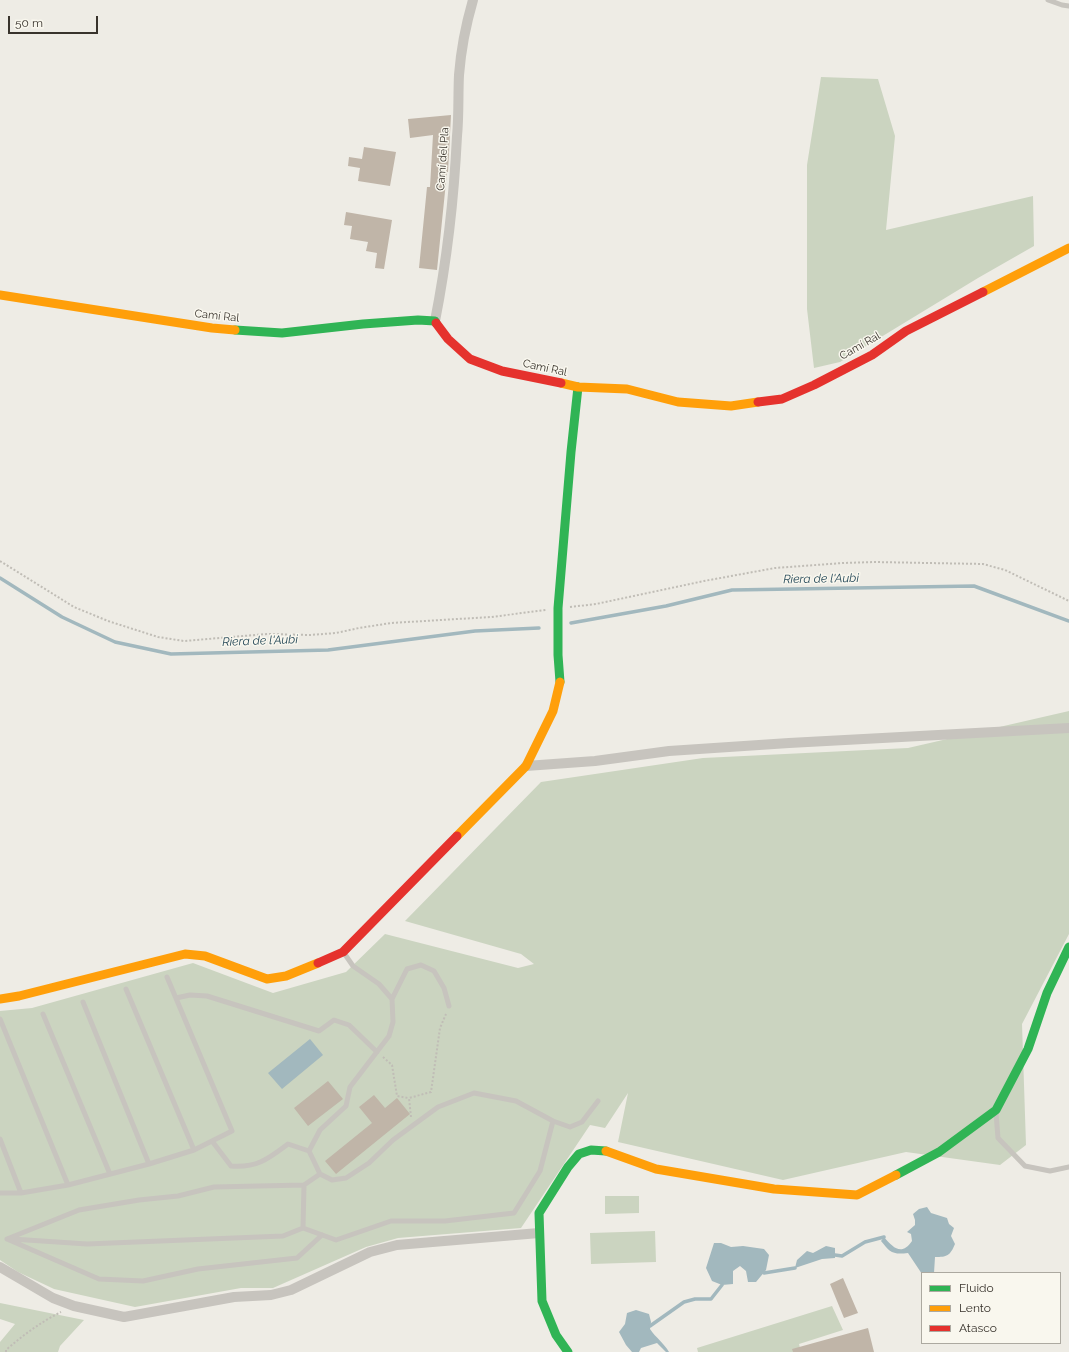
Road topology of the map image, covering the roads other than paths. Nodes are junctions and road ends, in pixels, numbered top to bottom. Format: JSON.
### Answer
{"nodes":[{"id":1,"x":473,"y":0,"type":"edge"},
{"id":2,"x":1048,"y":0,"type":"edge"},
{"id":3,"x":1069,"y":6,"type":"edge"},
{"id":4,"x":1069,"y":248,"type":"edge"},
{"id":5,"x":0,"y":295,"type":"edge"},
{"id":6,"x":435,"y":321,"type":"junction"},
{"id":7,"x":578,"y":387,"type":"junction"},
{"id":8,"x":1069,"y":728,"type":"edge"},
{"id":9,"x":526,"y":766,"type":"junction"},
{"id":10,"x":1069,"y":947,"type":"edge"},
{"id":11,"x":343,"y":952,"type":"junction"},
{"id":12,"x":167,"y":977,"type":"dead end"},
{"id":13,"x":126,"y":989,"type":"dead end"},
{"id":14,"x":176,"y":998,"type":"junction"},
{"id":15,"x":0,"y":999,"type":"edge"},
{"id":16,"x":392,"y":999,"type":"junction"},
{"id":17,"x":83,"y":1002,"type":"dead end"},
{"id":18,"x":449,"y":1006,"type":"road end"},
{"id":19,"x":43,"y":1014,"type":"dead end"},
{"id":20,"x":0,"y":1019,"type":"edge"},
{"id":21,"x":377,"y":1052,"type":"junction"},
{"id":22,"x":598,"y":1101,"type":"dead end"},
{"id":23,"x":996,"y":1110,"type":"junction"},
{"id":24,"x":553,"y":1120,"type":"junction"},
{"id":25,"x":0,"y":1139,"type":"edge"},
{"id":26,"x":212,"y":1141,"type":"junction"},
{"id":27,"x":194,"y":1150,"type":"junction"},
{"id":28,"x":309,"y":1151,"type":"junction"},
{"id":29,"x":149,"y":1164,"type":"junction"},
{"id":30,"x":1069,"y":1167,"type":"edge"},
{"id":31,"x":110,"y":1174,"type":"junction"},
{"id":32,"x":320,"y":1174,"type":"junction"},
{"id":33,"x":68,"y":1185,"type":"junction"},
{"id":34,"x":304,"y":1185,"type":"junction"},
{"id":35,"x":0,"y":1193,"type":"edge"},
{"id":36,"x":21,"y":1193,"type":"junction"},
{"id":37,"x":303,"y":1228,"type":"junction"},
{"id":38,"x":539,"y":1233,"type":"junction"},
{"id":39,"x":322,"y":1235,"type":"junction"},
{"id":40,"x":7,"y":1239,"type":"junction"},
{"id":41,"x":0,"y":1267,"type":"edge"},
{"id":42,"x":568,"y":1352,"type":"edge"}],
"edges":[{"from":1,"to":6,"type":"street","name":"Camí del Pla"},
{"from":2,"to":3,"type":"lane"},
{"from":4,"to":7,"type":"street","name":"Camí Ral"},
{"from":5,"to":6,"type":"street","name":"Camí Ral"},
{"from":6,"to":7,"type":"street","name":"Camí Ral"},
{"from":7,"to":9,"type":"street"},
{"from":8,"to":9,"type":"street"},
{"from":9,"to":11,"type":"street"},
{"from":10,"to":23,"type":"street"},
{"from":11,"to":15,"type":"street"},
{"from":11,"to":16,"type":"lane"},
{"from":12,"to":14,"type":"lane"},
{"from":13,"to":27,"type":"lane"},
{"from":14,"to":21,"type":"lane"},
{"from":14,"to":26,"type":"lane"},
{"from":16,"to":18,"type":"lane"},
{"from":16,"to":21,"type":"lane"},
{"from":17,"to":29,"type":"lane"},
{"from":19,"to":31,"type":"lane"},
{"from":20,"to":33,"type":"lane"},
{"from":21,"to":28,"type":"lane"},
{"from":22,"to":24,"type":"lane"},
{"from":23,"to":30,"type":"lane"},
{"from":23,"to":38,"type":"street"},
{"from":24,"to":32,"type":"lane"},
{"from":24,"to":39,"type":"lane"},
{"from":25,"to":36,"type":"lane"},
{"from":26,"to":27,"type":"lane"},
{"from":26,"to":28,"type":"lane"},
{"from":27,"to":29,"type":"lane"},
{"from":28,"to":32,"type":"lane"},
{"from":29,"to":31,"type":"lane"},
{"from":31,"to":33,"type":"lane"},
{"from":32,"to":34,"type":"lane"},
{"from":33,"to":36,"type":"lane"},
{"from":34,"to":37,"type":"lane"},
{"from":34,"to":40,"type":"lane"},
{"from":35,"to":36,"type":"lane"},
{"from":37,"to":39,"type":"lane"},
{"from":37,"to":40,"type":"lane"},
{"from":38,"to":41,"type":"street"},
{"from":38,"to":42,"type":"street"},
{"from":39,"to":40,"type":"lane"}]}
